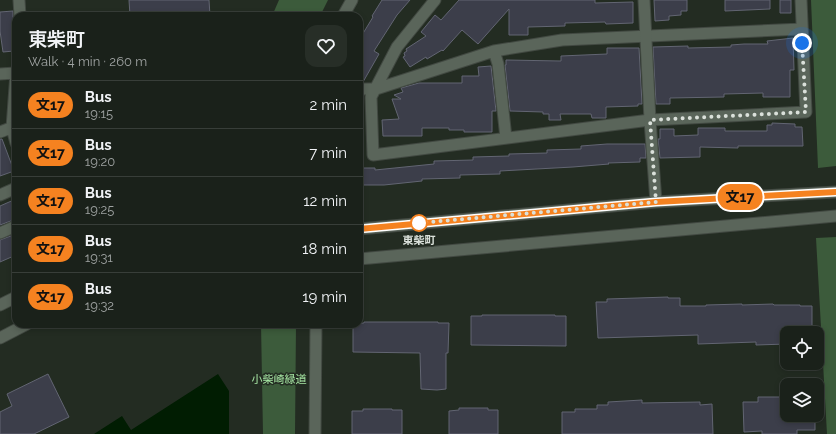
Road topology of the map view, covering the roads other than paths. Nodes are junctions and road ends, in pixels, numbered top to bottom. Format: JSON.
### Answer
{"nodes":[{"id":1,"x":19,"y":0,"type":"edge"},
{"id":2,"x":352,"y":0,"type":"edge"},
{"id":3,"x":435,"y":0,"type":"edge"},
{"id":4,"x":644,"y":0,"type":"edge"},
{"id":5,"x":801,"y":0,"type":"edge"},
{"id":6,"x":20,"y":12,"type":"edge"},
{"id":7,"x":345,"y":12,"type":"edge"},
{"id":8,"x":802,"y":29,"type":"junction"},
{"id":9,"x":646,"y":35,"type":"junction"},
{"id":10,"x":494,"y":51,"type":"junction"},
{"id":11,"x":12,"y":73,"type":"edge"},
{"id":12,"x":0,"y":74,"type":"edge"},
{"id":13,"x":363,"y":89,"type":"edge"},
{"id":14,"x":376,"y":89,"type":"junction"},
{"id":15,"x":650,"y":120,"type":"junction"},
{"id":16,"x":12,"y":128,"type":"edge"},
{"id":17,"x":0,"y":132,"type":"edge"},
{"id":18,"x":506,"y":138,"type":"junction"},
{"id":19,"x":12,"y":190,"type":"edge"},
{"id":20,"x":836,"y":192,"type":"edge"},
{"id":21,"x":0,"y":195,"type":"edge"},
{"id":22,"x":656,"y":202,"type":"junction"},
{"id":23,"x":836,"y":216,"type":"edge"},
{"id":24,"x":12,"y":228,"type":"edge"},
{"id":25,"x":363,"y":229,"type":"edge"},
{"id":26,"x":0,"y":233,"type":"edge"},
{"id":27,"x":363,"y":259,"type":"edge"},
{"id":28,"x":12,"y":299,"type":"edge"},
{"id":29,"x":0,"y":304,"type":"edge"},
{"id":30,"x":20,"y":328,"type":"edge"},
{"id":31,"x":316,"y":328,"type":"edge"},
{"id":32,"x":0,"y":338,"type":"edge"},
{"id":33,"x":315,"y":434,"type":"edge"}],
"edges":[{"from":1,"to":6,"type":"street"},
{"from":2,"to":7,"type":"street"},
{"from":3,"to":14,"type":"street"},
{"from":4,"to":9,"type":"street"},
{"from":5,"to":8,"type":"street"},
{"from":8,"to":9,"type":"street"},
{"from":8,"to":15,"type":"street"},
{"from":9,"to":10,"type":"street"},
{"from":9,"to":15,"type":"street"},
{"from":10,"to":14,"type":"street"},
{"from":10,"to":18,"type":"street"},
{"from":11,"to":12,"type":"street"},
{"from":13,"to":14,"type":"street"},
{"from":14,"to":18,"type":"street"},
{"from":15,"to":18,"type":"street"},
{"from":15,"to":22,"type":"street"},
{"from":16,"to":17,"type":"street"},
{"from":19,"to":21,"type":"street"},
{"from":20,"to":22,"type":"street"},
{"from":22,"to":25,"type":"street"},
{"from":23,"to":27,"type":"street"},
{"from":24,"to":26,"type":"street"},
{"from":28,"to":29,"type":"street"},
{"from":30,"to":32,"type":"street"},
{"from":31,"to":33,"type":"street"}]}
